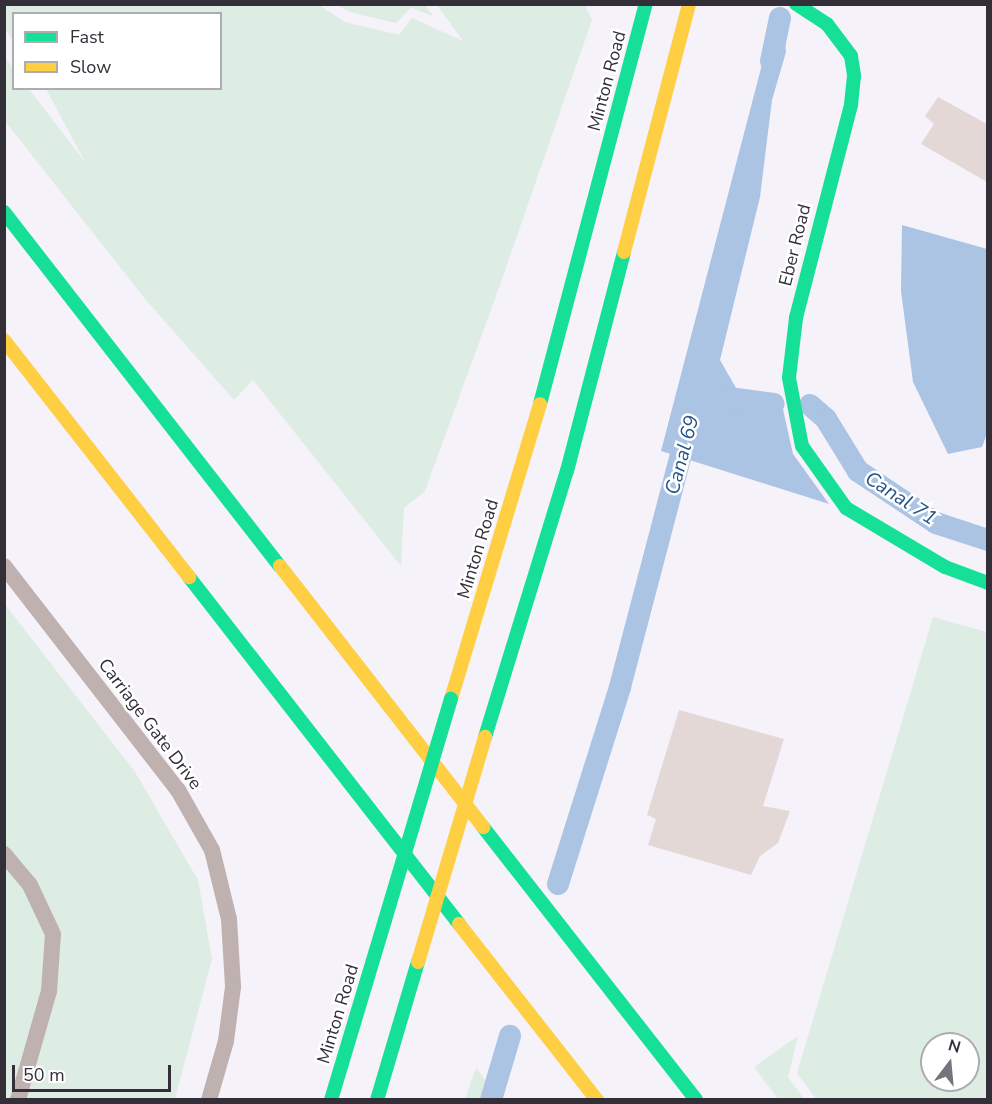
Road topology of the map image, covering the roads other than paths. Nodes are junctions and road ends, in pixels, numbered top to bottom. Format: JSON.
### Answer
{"nodes":[{"id":1,"x":646,"y":4,"type":"edge"},
{"id":2,"x":689,"y":4,"type":"edge"},
{"id":3,"x":796,"y":4,"type":"edge"},
{"id":4,"x":4,"y":212,"type":"edge"},
{"id":5,"x":4,"y":340,"type":"edge"},
{"id":6,"x":4,"y":566,"type":"edge"},
{"id":7,"x":987,"y":583,"type":"edge"},
{"id":8,"x":4,"y":854,"type":"edge"},
{"id":9,"x":18,"y":1100,"type":"edge"},
{"id":10,"x":209,"y":1100,"type":"edge"},
{"id":11,"x":331,"y":1100,"type":"edge"},
{"id":12,"x":377,"y":1100,"type":"edge"},
{"id":13,"x":597,"y":1100,"type":"edge"},
{"id":14,"x":696,"y":1100,"type":"edge"}],
"edges":[{"from":1,"to":11,"type":"main road","name":"Minton Road","bridge":true},
{"from":2,"to":12,"type":"main road","bridge":true},
{"from":3,"to":7,"type":"main road","name":"Eber Road"},
{"from":4,"to":14,"type":"main road"},
{"from":5,"to":13,"type":"main road"},
{"from":6,"to":10,"type":"street","name":"Carriage Gate Drive"},
{"from":8,"to":9,"type":"street"}]}
